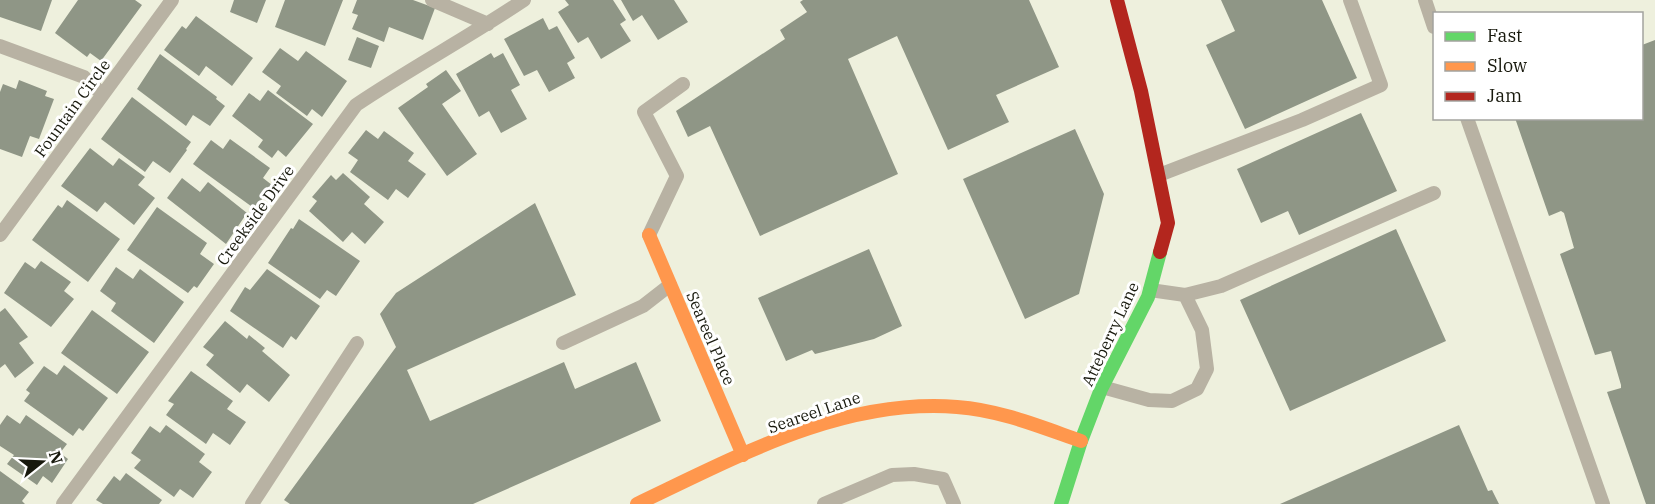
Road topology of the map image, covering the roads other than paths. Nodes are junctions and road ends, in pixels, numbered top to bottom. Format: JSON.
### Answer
{"nodes":[{"id":1,"x":172,"y":0,"type":"edge"},
{"id":2,"x":432,"y":0,"type":"edge"},
{"id":3,"x":524,"y":0,"type":"edge"},
{"id":4,"x":1117,"y":0,"type":"edge"},
{"id":5,"x":1350,"y":0,"type":"edge"},
{"id":6,"x":1425,"y":0,"type":"edge"},
{"id":7,"x":488,"y":24,"type":"junction"},
{"id":8,"x":1433,"y":24,"type":"edge"},
{"id":9,"x":0,"y":46,"type":"edge"},
{"id":10,"x":683,"y":84,"type":"dead end"},
{"id":11,"x":102,"y":94,"type":"junction"},
{"id":12,"x":1468,"y":120,"type":"edge"},
{"id":13,"x":1159,"y":175,"type":"junction"},
{"id":14,"x":1434,"y":193,"type":"dead end"},
{"id":15,"x":0,"y":235,"type":"edge"},
{"id":16,"x":649,"y":235,"type":"joint"},
{"id":17,"x":670,"y":285,"type":"junction"},
{"id":18,"x":1150,"y":290,"type":"junction"},
{"id":19,"x":1185,"y":295,"type":"junction"},
{"id":20,"x":357,"y":343,"type":"dead end"},
{"id":21,"x":563,"y":343,"type":"dead end"},
{"id":22,"x":1102,"y":387,"type":"junction"},
{"id":23,"x":1081,"y":441,"type":"junction"},
{"id":24,"x":743,"y":455,"type":"junction"},
{"id":25,"x":256,"y":502,"type":"edge"},
{"id":26,"x":63,"y":504,"type":"edge"},
{"id":27,"x":637,"y":504,"type":"edge"},
{"id":28,"x":824,"y":504,"type":"edge"},
{"id":29,"x":954,"y":504,"type":"edge"},
{"id":30,"x":1061,"y":504,"type":"edge"},
{"id":31,"x":1603,"y":504,"type":"edge"}],
"edges":[{"from":1,"to":11,"type":"lane","name":"Fountain Circle"},
{"from":2,"to":7,"type":"lane"},
{"from":3,"to":7,"type":"lane","name":"Creekside Drive"},
{"from":4,"to":13,"type":"street","name":"Atteberry Lane"},
{"from":5,"to":13,"type":"lane"},
{"from":6,"to":8,"type":"lane"},
{"from":7,"to":26,"type":"lane","name":"Creekside Drive"},
{"from":9,"to":11,"type":"lane"},
{"from":10,"to":16,"type":"lane"},
{"from":11,"to":15,"type":"lane","name":"Fountain Circle"},
{"from":12,"to":31,"type":"lane"},
{"from":13,"to":18,"type":"street","name":"Atteberry Lane"},
{"from":14,"to":19,"type":"lane"},
{"from":16,"to":17,"type":"street","name":"Seareel Place"},
{"from":17,"to":21,"type":"lane"},
{"from":17,"to":24,"type":"street","name":"Seareel Place"},
{"from":18,"to":19,"type":"lane"},
{"from":18,"to":22,"type":"street","name":"Atteberry Lane"},
{"from":19,"to":22,"type":"lane"},
{"from":20,"to":25,"type":"lane"},
{"from":22,"to":23,"type":"street","name":"Atteberry Lane"},
{"from":23,"to":24,"type":"street","name":"Seareel Lane"},
{"from":23,"to":30,"type":"street","name":"Atteberry Lane"},
{"from":24,"to":27,"type":"street","name":"Seareel Lane"},
{"from":28,"to":29,"type":"lane"}]}
